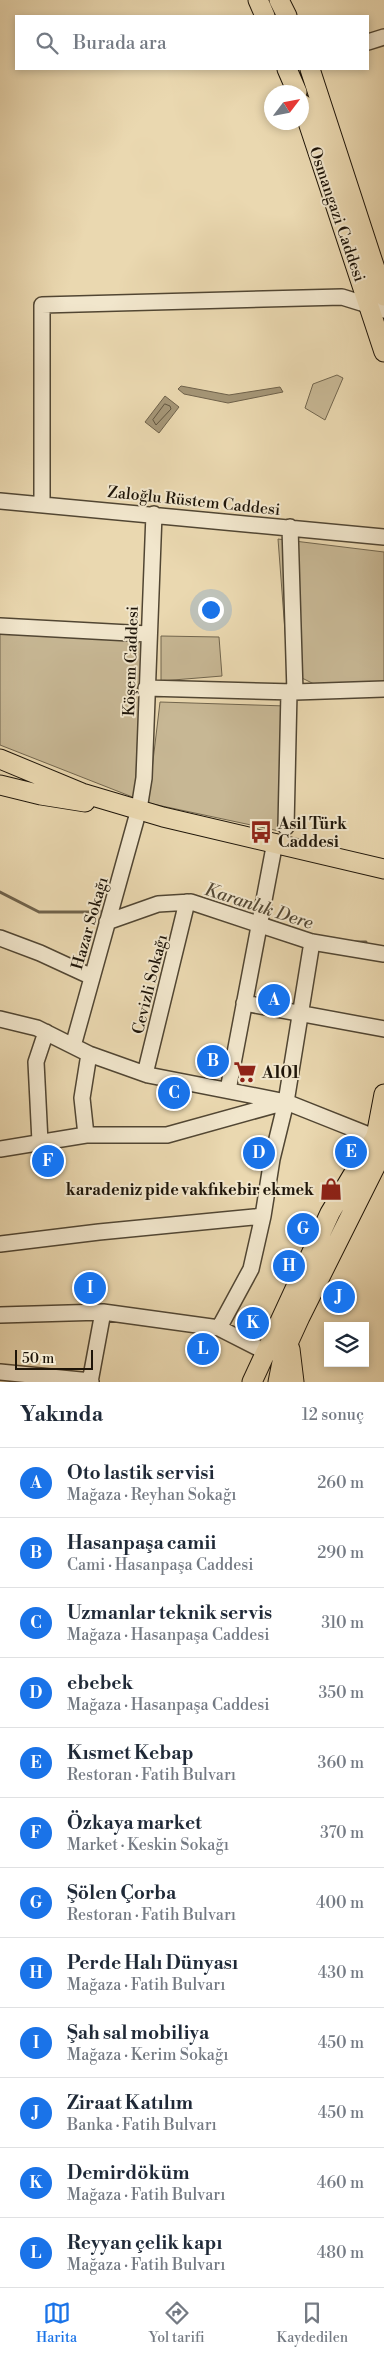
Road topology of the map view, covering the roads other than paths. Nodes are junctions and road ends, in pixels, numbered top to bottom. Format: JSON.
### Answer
{"nodes":[{"id":1,"x":258,"y":0,"type":"edge"},
{"id":2,"x":279,"y":0,"type":"edge"},
{"id":3,"x":265,"y":15,"type":"edge"},
{"id":4,"x":286,"y":15,"type":"edge"},
{"id":5,"x":384,"y":36,"type":"edge"},
{"id":6,"x":369,"y":42,"type":"edge"},
{"id":7,"x":287,"y":70,"type":"edge"},
{"id":8,"x":310,"y":70,"type":"edge"},
{"id":9,"x":294,"y":85,"type":"edge"},
{"id":10,"x":309,"y":125,"type":"edge"},
{"id":11,"x":379,"y":304,"type":"edge"},
{"id":12,"x":384,"y":352,"type":"edge"},
{"id":13,"x":0,"y":501,"type":"edge"},
{"id":14,"x":42,"y":503,"type":"junction"},
{"id":15,"x":154,"y":514,"type":"junction"},
{"id":16,"x":290,"y":527,"type":"junction"},
{"id":17,"x":384,"y":536,"type":"edge"},
{"id":18,"x":0,"y":626,"type":"edge"},
{"id":19,"x":148,"y":634,"type":"junction"},
{"id":20,"x":146,"y":688,"type":"junction"},
{"id":21,"x":384,"y":690,"type":"edge"},
{"id":22,"x":292,"y":692,"type":"junction"},
{"id":23,"x":0,"y":759,"type":"edge"},
{"id":24,"x":0,"y":785,"type":"edge"},
{"id":25,"x":139,"y":809,"type":"junction"},
{"id":26,"x":280,"y":834,"type":"junction"},
{"id":27,"x":384,"y":869,"type":"edge"},
{"id":28,"x":187,"y":902,"type":"junction"},
{"id":29,"x":109,"y":915,"type":"junction"},
{"id":30,"x":260,"y":919,"type":"junction"},
{"id":31,"x":0,"y":938,"type":"edge"},
{"id":32,"x":312,"y":942,"type":"junction"},
{"id":33,"x":384,"y":954,"type":"edge"},
{"id":34,"x":92,"y":977,"type":"junction"},
{"id":35,"x":244,"y":1003,"type":"junction"},
{"id":36,"x":301,"y":1014,"type":"junction"},
{"id":37,"x":0,"y":1019,"type":"edge"},
{"id":38,"x":384,"y":1029,"type":"edge"},
{"id":39,"x":46,"y":1032,"type":"junction"},
{"id":40,"x":73,"y":1046,"type":"junction"},
{"id":41,"x":89,"y":1054,"type":"junction"},
{"id":42,"x":145,"y":1074,"type":"junction"},
{"id":43,"x":228,"y":1090,"type":"junction"},
{"id":44,"x":384,"y":1094,"type":"edge"},
{"id":45,"x":286,"y":1102,"type":"junction"},
{"id":46,"x":86,"y":1135,"type":"junction"},
{"id":47,"x":40,"y":1142,"type":"junction"},
{"id":48,"x":381,"y":1142,"type":"edge"},
{"id":49,"x":0,"y":1149,"type":"edge"},
{"id":50,"x":262,"y":1216,"type":"junction"},
{"id":51,"x":0,"y":1244,"type":"edge"},
{"id":52,"x":103,"y":1312,"type":"junction"},
{"id":53,"x":0,"y":1315,"type":"edge"},
{"id":54,"x":219,"y":1328,"type":"junction"},
{"id":55,"x":290,"y":1339,"type":"junction"},
{"id":56,"x":266,"y":1352,"type":"junction"},
{"id":57,"x":0,"y":1372,"type":"edge"},
{"id":58,"x":90,"y":1381,"type":"edge"},
{"id":59,"x":252,"y":1382,"type":"edge"},
{"id":60,"x":278,"y":1382,"type":"edge"},
{"id":61,"x":294,"y":1382,"type":"edge"}],
"edges":[{"from":1,"to":3,"type":"main road"},
{"from":2,"to":4,"type":"main road"},
{"from":5,"to":6,"type":"street"},
{"from":7,"to":9,"type":"main road"},
{"from":8,"to":11,"type":"main road","name":"Osmangazi Caddesi"},
{"from":10,"to":11,"type":"main road","name":"Osmangazi Caddesi"},
{"from":11,"to":12,"type":"main road","name":"Osmangazi Caddesi"},
{"from":11,"to":14,"type":"street"},
{"from":13,"to":14,"type":"street","name":"Zaloğlu Rüstem Caddesi"},
{"from":14,"to":15,"type":"street","name":"Zaloğlu Rüstem Caddesi"},
{"from":15,"to":16,"type":"street","name":"Zaloğlu Rüstem Caddesi"},
{"from":15,"to":19,"type":"street","name":"Köşem Caddesi"},
{"from":16,"to":17,"type":"street","name":"Zaloğlu Rüstem Caddesi"},
{"from":16,"to":22,"type":"street"},
{"from":18,"to":19,"type":"street"},
{"from":19,"to":20,"type":"street","name":"Köşem Caddesi"},
{"from":20,"to":22,"type":"street"},
{"from":20,"to":25,"type":"street","name":"Köşem Caddesi"},
{"from":21,"to":22,"type":"street"},
{"from":22,"to":26,"type":"street"},
{"from":23,"to":25,"type":"main road"},
{"from":24,"to":25,"type":"main road"},
{"from":25,"to":26,"type":"main road"},
{"from":25,"to":29,"type":"street","name":"Hazar Sokağı"},
{"from":26,"to":27,"type":"main road"},
{"from":26,"to":30,"type":"street"},
{"from":28,"to":29,"type":"street"},
{"from":28,"to":30,"type":"street"},
{"from":28,"to":42,"type":"street","name":"Cevizli Sokağı"},
{"from":29,"to":34,"type":"street","name":"Hazar Sokağı"},
{"from":30,"to":32,"type":"street"},
{"from":30,"to":35,"type":"street"},
{"from":31,"to":34,"type":"street"},
{"from":32,"to":33,"type":"street"},
{"from":32,"to":36,"type":"street"},
{"from":34,"to":40,"type":"street","name":"Hazar Sokağı"},
{"from":35,"to":36,"type":"street"},
{"from":35,"to":43,"type":"street"},
{"from":36,"to":38,"type":"street"},
{"from":36,"to":45,"type":"street"},
{"from":37,"to":39,"type":"street"},
{"from":39,"to":40,"type":"street"},
{"from":39,"to":47,"type":"street"},
{"from":40,"to":41,"type":"street"},
{"from":41,"to":42,"type":"street"},
{"from":41,"to":46,"type":"street"},
{"from":42,"to":43,"type":"street"},
{"from":43,"to":45,"type":"street"},
{"from":44,"to":48,"type":"main road"},
{"from":45,"to":46,"type":"street"},
{"from":45,"to":48,"type":"street"},
{"from":45,"to":50,"type":"street"},
{"from":46,"to":47,"type":"street"},
{"from":47,"to":49,"type":"street"},
{"from":48,"to":55,"type":"main road"},
{"from":48,"to":56,"type":"main road"},
{"from":50,"to":51,"type":"street"},
{"from":50,"to":54,"type":"street"},
{"from":52,"to":53,"type":"street"},
{"from":52,"to":54,"type":"street"},
{"from":52,"to":58,"type":"street"},
{"from":54,"to":56,"type":"street"},
{"from":55,"to":60,"type":"main road"},
{"from":55,"to":61,"type":"main road"},
{"from":56,"to":59,"type":"main road"},
{"from":57,"to":58,"type":"street"}]}
